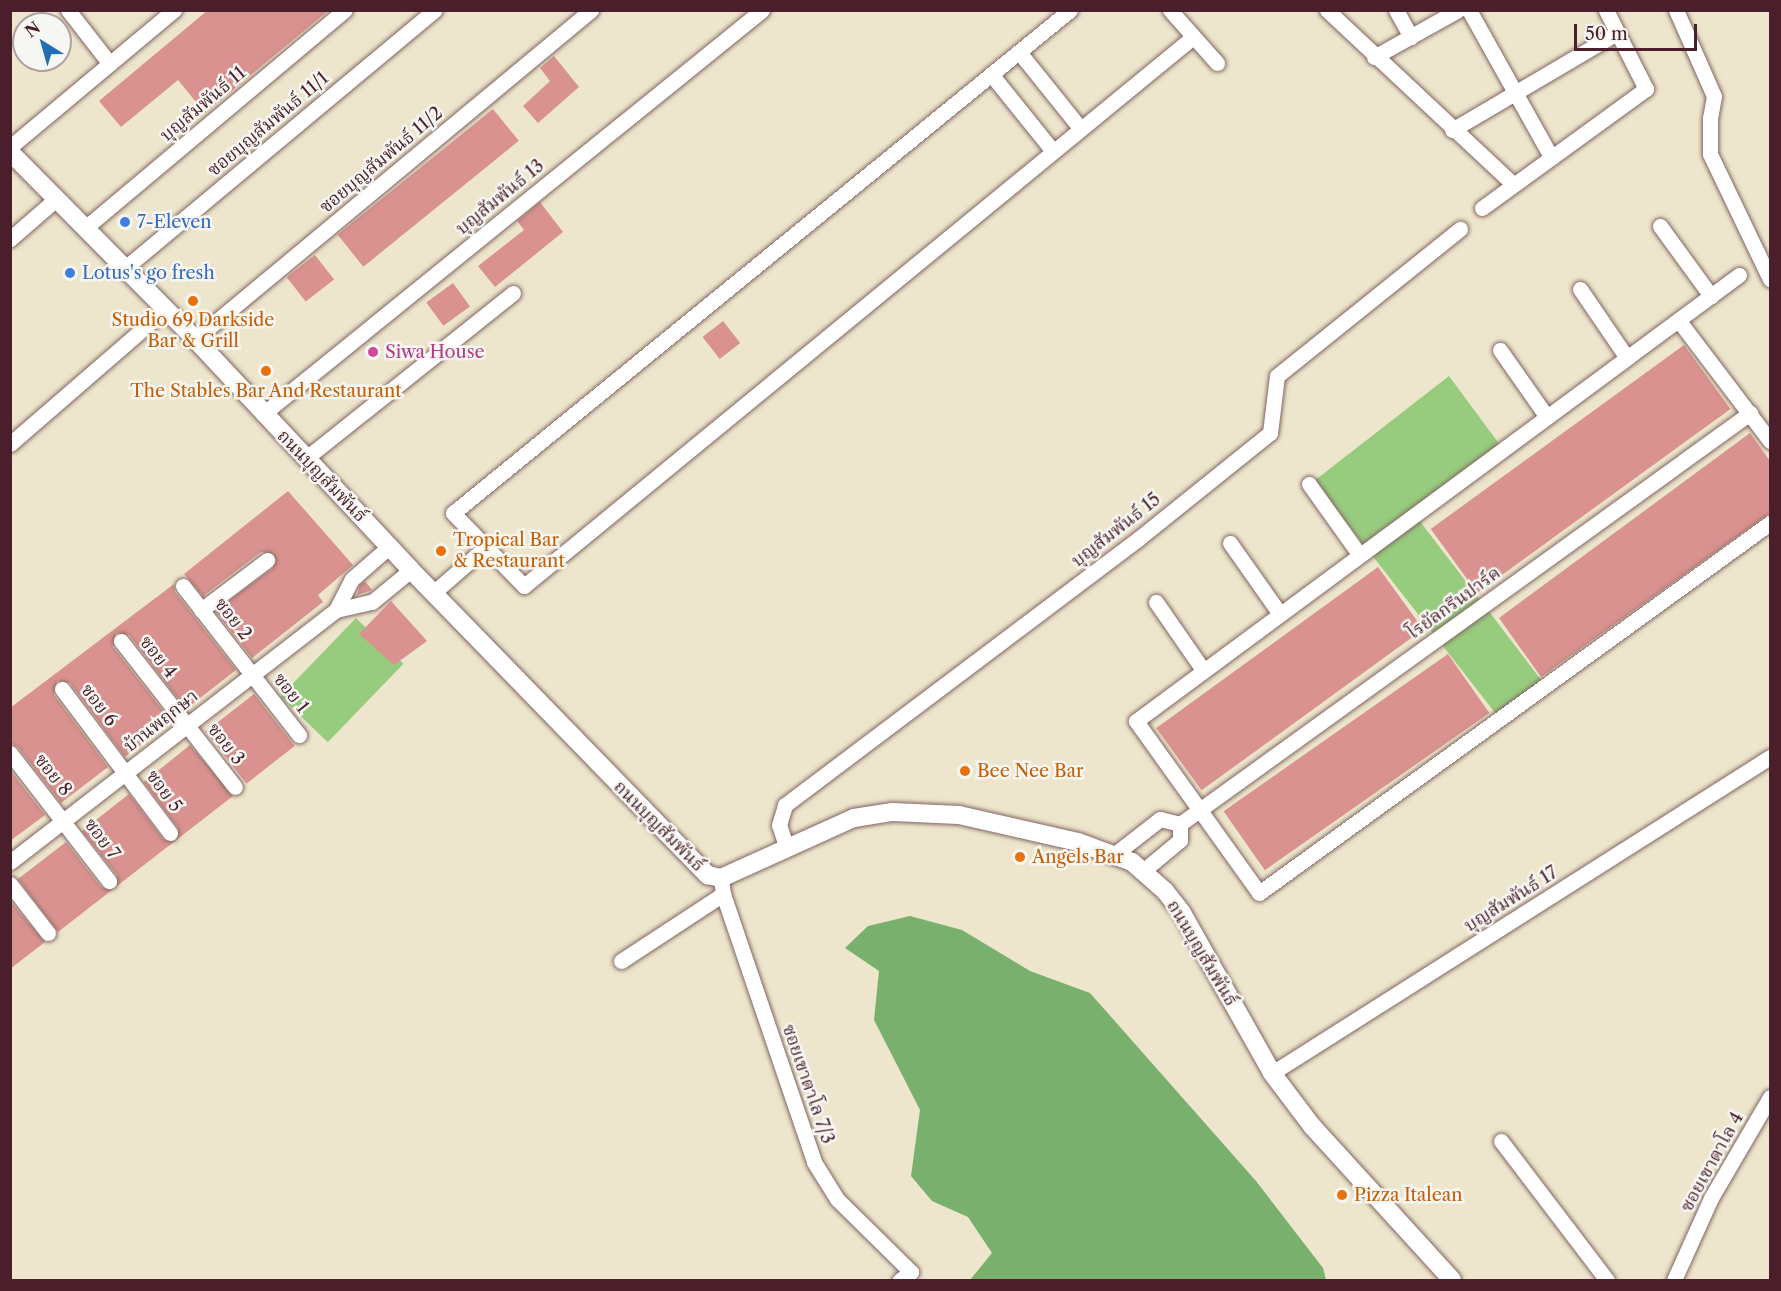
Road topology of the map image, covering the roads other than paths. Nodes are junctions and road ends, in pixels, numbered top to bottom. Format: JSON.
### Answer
{"nodes":[{"id":1,"x":68,"y":10,"type":"edge"},
{"id":2,"x":174,"y":10,"type":"edge"},
{"id":3,"x":345,"y":10,"type":"edge"},
{"id":4,"x":435,"y":10,"type":"edge"},
{"id":5,"x":591,"y":10,"type":"edge"},
{"id":6,"x":762,"y":10,"type":"edge"},
{"id":7,"x":1070,"y":10,"type":"edge"},
{"id":8,"x":1170,"y":10,"type":"edge"},
{"id":9,"x":1327,"y":10,"type":"edge"},
{"id":10,"x":1396,"y":10,"type":"edge"},
{"id":11,"x":1458,"y":10,"type":"edge"},
{"id":12,"x":1468,"y":10,"type":"edge"},
{"id":13,"x":1606,"y":10,"type":"edge"},
{"id":14,"x":1676,"y":10,"type":"edge"},
{"id":15,"x":1617,"y":33,"type":"junction"},
{"id":16,"x":1193,"y":37,"type":"junction"},
{"id":17,"x":1411,"y":37,"type":"junction"},
{"id":18,"x":1019,"y":52,"type":"junction"},
{"id":19,"x":1374,"y":57,"type":"junction"},
{"id":20,"x":1217,"y":63,"type":"dead end"},
{"id":21,"x":110,"y":64,"type":"junction"},
{"id":22,"x":991,"y":74,"type":"junction"},
{"id":23,"x":1515,"y":93,"type":"junction"},
{"id":24,"x":1080,"y":128,"type":"junction"},
{"id":25,"x":1452,"y":130,"type":"junction"},
{"id":26,"x":10,"y":147,"type":"edge"},
{"id":27,"x":1052,"y":150,"type":"junction"},
{"id":28,"x":10,"y":152,"type":"edge"},
{"id":29,"x":1550,"y":155,"type":"junction"},
{"id":30,"x":1512,"y":183,"type":"junction"},
{"id":31,"x":56,"y":199,"type":"junction"},
{"id":32,"x":1482,"y":208,"type":"dead end"},
{"id":33,"x":1660,"y":226,"type":"dead end"},
{"id":34,"x":86,"y":228,"type":"junction"},
{"id":35,"x":1460,"y":229,"type":"dead end"},
{"id":36,"x":10,"y":239,"type":"edge"},
{"id":37,"x":125,"y":268,"type":"junction"},
{"id":38,"x":1739,"y":275,"type":"dead end"},
{"id":39,"x":1770,"y":279,"type":"edge"},
{"id":40,"x":1580,"y":289,"type":"dead end"},
{"id":41,"x":513,"y":293,"type":"dead end"},
{"id":42,"x":1711,"y":296,"type":"junction"},
{"id":43,"x":166,"y":309,"type":"junction"},
{"id":44,"x":1679,"y":321,"type":"junction"},
{"id":45,"x":195,"y":339,"type":"junction"},
{"id":46,"x":1500,"y":350,"type":"dead end"},
{"id":47,"x":1627,"y":358,"type":"junction"},
{"id":48,"x":1750,"y":413,"type":"junction"},
{"id":49,"x":263,"y":414,"type":"junction"},
{"id":50,"x":1547,"y":417,"type":"junction"},
{"id":51,"x":1770,"y":441,"type":"edge"},
{"id":52,"x":10,"y":444,"type":"edge"},
{"id":53,"x":305,"y":459,"type":"junction"},
{"id":54,"x":1309,"y":484,"type":"dead end"},
{"id":55,"x":1770,"y":523,"type":"edge"},
{"id":56,"x":1230,"y":543,"type":"dead end"},
{"id":57,"x":390,"y":546,"type":"junction"},
{"id":58,"x":486,"y":547,"type":"junction"},
{"id":59,"x":1359,"y":554,"type":"junction"},
{"id":60,"x":267,"y":560,"type":"dead end"},
{"id":61,"x":411,"y":570,"type":"junction"},
{"id":62,"x":183,"y":586,"type":"dead end"},
{"id":63,"x":433,"y":593,"type":"junction"},
{"id":64,"x":1156,"y":602,"type":"dead end"},
{"id":65,"x":201,"y":610,"type":"junction"},
{"id":66,"x":336,"y":610,"type":"junction"},
{"id":67,"x":1280,"y":614,"type":"junction"},
{"id":68,"x":121,"y":641,"type":"dead end"},
{"id":69,"x":1203,"y":670,"type":"junction"},
{"id":70,"x":252,"y":675,"type":"junction"},
{"id":71,"x":62,"y":689,"type":"dead end"},
{"id":72,"x":187,"y":726,"type":"junction"},
{"id":73,"x":299,"y":735,"type":"dead end"},
{"id":74,"x":10,"y":753,"type":"edge"},
{"id":75,"x":1770,"y":757,"type":"edge"},
{"id":76,"x":126,"y":773,"type":"junction"},
{"id":77,"x":235,"y":787,"type":"dead end"},
{"id":78,"x":1200,"y":809,"type":"junction"},
{"id":79,"x":64,"y":821,"type":"junction"},
{"id":80,"x":1180,"y":824,"type":"junction"},
{"id":81,"x":170,"y":833,"type":"dead end"},
{"id":82,"x":786,"y":846,"type":"junction"},
{"id":83,"x":1116,"y":854,"type":"junction"},
{"id":84,"x":10,"y":862,"type":"edge"},
{"id":85,"x":1144,"y":870,"type":"junction"},
{"id":86,"x":109,"y":881,"type":"dead end"},
{"id":87,"x":10,"y":884,"type":"edge"},
{"id":88,"x":722,"y":886,"type":"junction"},
{"id":89,"x":48,"y":933,"type":"dead end"},
{"id":90,"x":621,"y":961,"type":"dead end"},
{"id":91,"x":1272,"y":1073,"type":"junction"},
{"id":92,"x":1770,"y":1097,"type":"edge"},
{"id":93,"x":1501,"y":1141,"type":"dead end"},
{"id":94,"x":906,"y":1276,"type":"edge"},
{"id":95,"x":1452,"y":1281,"type":"edge"},
{"id":96,"x":1607,"y":1281,"type":"edge"},
{"id":97,"x":1674,"y":1281,"type":"edge"}],
"edges":[{"from":1,"to":21,"type":"street"},
{"from":2,"to":21,"type":"street"},
{"from":3,"to":34,"type":"street","name":"บุญสัมพันธ์ 11"},
{"from":4,"to":37,"type":"street","name":"ซอยบุญสัมพันธ์ 11/1"},
{"from":5,"to":45,"type":"street","name":"ซอยบุญสัมพันธ์ 11/2"},
{"from":6,"to":49,"type":"street","name":"บุญสัมพันธ์ 13"},
{"from":7,"to":18,"type":"street"},
{"from":8,"to":16,"type":"street"},
{"from":9,"to":19,"type":"street"},
{"from":10,"to":17,"type":"street"},
{"from":11,"to":17,"type":"street"},
{"from":12,"to":23,"type":"street"},
{"from":13,"to":15,"type":"street"},
{"from":14,"to":39,"type":"street"},
{"from":15,"to":23,"type":"street"},
{"from":15,"to":29,"type":"street"},
{"from":16,"to":20,"type":"street"},
{"from":16,"to":24,"type":"street"},
{"from":17,"to":19,"type":"street"},
{"from":18,"to":22,"type":"street"},
{"from":18,"to":24,"type":"street"},
{"from":19,"to":25,"type":"street"},
{"from":21,"to":26,"type":"street"},
{"from":22,"to":27,"type":"street"},
{"from":22,"to":58,"type":"street"},
{"from":23,"to":25,"type":"street"},
{"from":23,"to":29,"type":"street"},
{"from":24,"to":27,"type":"street"},
{"from":25,"to":30,"type":"street"},
{"from":27,"to":58,"type":"street"},
{"from":28,"to":31,"type":"street","name":"ถนนบุญสัมพันธ์"},
{"from":29,"to":30,"type":"street"},
{"from":30,"to":32,"type":"street"},
{"from":31,"to":34,"type":"street","name":"ถนนบุญสัมพันธ์"},
{"from":31,"to":36,"type":"street"},
{"from":33,"to":42,"type":"street"},
{"from":34,"to":37,"type":"street","name":"ถนนบุญสัมพันธ์"},
{"from":35,"to":82,"type":"street","name":"บุญสัมพันธ์ 15"},
{"from":37,"to":43,"type":"street","name":"ถนนบุญสัมพันธ์"},
{"from":38,"to":42,"type":"street"},
{"from":40,"to":47,"type":"street"},
{"from":41,"to":53,"type":"street"},
{"from":42,"to":44,"type":"street"},
{"from":43,"to":45,"type":"street","name":"ถนนบุญสัมพันธ์"},
{"from":43,"to":52,"type":"street"},
{"from":44,"to":47,"type":"street"},
{"from":44,"to":48,"type":"street"},
{"from":45,"to":49,"type":"street","name":"ถนนบุญสัมพันธ์"},
{"from":46,"to":50,"type":"street"},
{"from":47,"to":50,"type":"street"},
{"from":48,"to":51,"type":"street"},
{"from":48,"to":78,"type":"street","name":"โรยัลกรีนปาร์ค"},
{"from":49,"to":53,"type":"street","name":"ถนนบุญสัมพันธ์"},
{"from":50,"to":59,"type":"street"},
{"from":53,"to":57,"type":"street","name":"ถนนบุญสัมพันธ์"},
{"from":54,"to":59,"type":"street"},
{"from":55,"to":78,"type":"street"},
{"from":56,"to":67,"type":"street"},
{"from":57,"to":61,"type":"street","name":"ถนนบุญสัมพันธ์"},
{"from":57,"to":66,"type":"street","name":"บ้านพฤกษา"},
{"from":58,"to":63,"type":"street"},
{"from":59,"to":67,"type":"street"},
{"from":60,"to":65,"type":"street"},
{"from":61,"to":63,"type":"street","name":"ถนนบุญสัมพันธ์"},
{"from":61,"to":66,"type":"street","name":"บ้านพฤกษา"},
{"from":62,"to":65,"type":"street","name":"ซอย 2"},
{"from":63,"to":88,"type":"street","name":"ถนนบุญสัมพันธ์"},
{"from":64,"to":69,"type":"street"},
{"from":65,"to":70,"type":"street","name":"ซอย 2"},
{"from":66,"to":70,"type":"street","name":"บ้านพฤกษา"},
{"from":67,"to":69,"type":"street"},
{"from":68,"to":72,"type":"street","name":"ซอย 4"},
{"from":69,"to":78,"type":"street"},
{"from":70,"to":72,"type":"street","name":"บ้านพฤกษา"},
{"from":70,"to":73,"type":"street","name":"ซอย 1"},
{"from":71,"to":76,"type":"street","name":"ซอย 6"},
{"from":72,"to":76,"type":"street","name":"บ้านพฤกษา"},
{"from":72,"to":77,"type":"street","name":"ซอย 3"},
{"from":74,"to":79,"type":"street","name":"ซอย 8"},
{"from":75,"to":91,"type":"street","name":"บุญสัมพันธ์ 17"},
{"from":76,"to":79,"type":"street","name":"บ้านพฤกษา"},
{"from":76,"to":81,"type":"street","name":"ซอย 5"},
{"from":78,"to":80,"type":"street","name":"โรยัลกรีนปาร์ค"},
{"from":79,"to":84,"type":"street","name":"บ้านพฤกษา"},
{"from":79,"to":86,"type":"street","name":"ซอย 7"},
{"from":80,"to":83,"type":"street"},
{"from":80,"to":85,"type":"street","name":"โรยัลกรีนปาร์ค"},
{"from":82,"to":83,"type":"street","name":"ถนนบุญสัมพันธ์"},
{"from":82,"to":88,"type":"street","name":"ถนนบุญสัมพันธ์"},
{"from":83,"to":85,"type":"street","name":"ถนนบุญสัมพันธ์"},
{"from":85,"to":91,"type":"street","name":"ถนนบุญสัมพันธ์"},
{"from":87,"to":89,"type":"street"},
{"from":88,"to":90,"type":"street"},
{"from":88,"to":94,"type":"street","name":"ซอยเขาตาโล 7/3"},
{"from":91,"to":95,"type":"street","name":"ถนนบุญสัมพันธ์"},
{"from":92,"to":97,"type":"street","name":"ซอยเขาตาโล 4"},
{"from":93,"to":96,"type":"street"}]}
